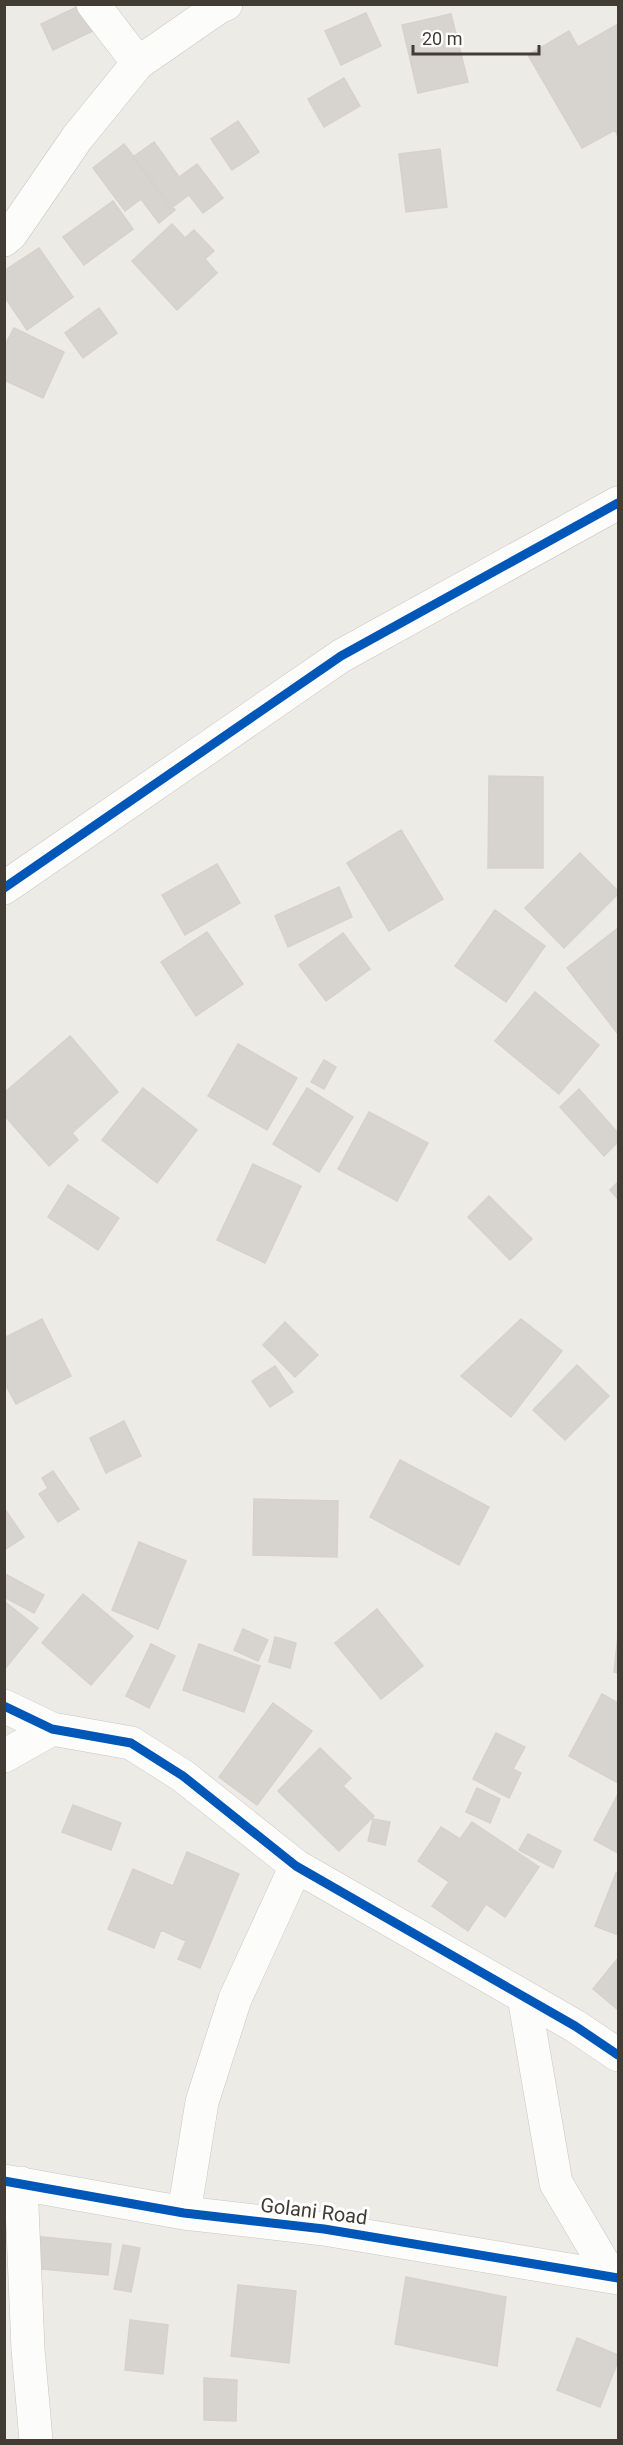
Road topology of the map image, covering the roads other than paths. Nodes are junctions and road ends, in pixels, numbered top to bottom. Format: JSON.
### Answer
{"nodes":[{"id":1,"x":93,"y":4,"type":"edge"},
{"id":2,"x":226,"y":4,"type":"edge"},
{"id":3,"x":138,"y":63,"type":"junction"},
{"id":4,"x":4,"y":240,"type":"edge"},
{"id":5,"x":618,"y":503,"type":"edge"},
{"id":6,"x":4,"y":888,"type":"edge"},
{"id":7,"x":4,"y":1706,"type":"edge"},
{"id":8,"x":52,"y":1729,"type":"junction"},
{"id":9,"x":4,"y":1756,"type":"edge"},
{"id":10,"x":296,"y":1866,"type":"junction"},
{"id":11,"x":524,"y":1997,"type":"junction"},
{"id":12,"x":618,"y":2055,"type":"edge"},
{"id":13,"x":13,"y":2182,"type":"edge"},
{"id":14,"x":184,"y":2213,"type":"junction"},
{"id":15,"x":614,"y":2277,"type":"edge"},
{"id":16,"x":36,"y":2440,"type":"edge"}],
"edges":[{"from":1,"to":3,"type":"street"},
{"from":2,"to":3,"type":"street"},
{"from":3,"to":4,"type":"street"},
{"from":5,"to":6,"type":"street"},
{"from":7,"to":8,"type":"street"},
{"from":8,"to":9,"type":"street"},
{"from":8,"to":10,"type":"street"},
{"from":10,"to":11,"type":"street"},
{"from":10,"to":14,"type":"street"},
{"from":11,"to":12,"type":"street"},
{"from":11,"to":15,"type":"street"},
{"from":13,"to":14,"type":"street","name":"Golani Road"},
{"from":13,"to":16,"type":"street"},
{"from":14,"to":15,"type":"street","name":"Golani Road"}]}
